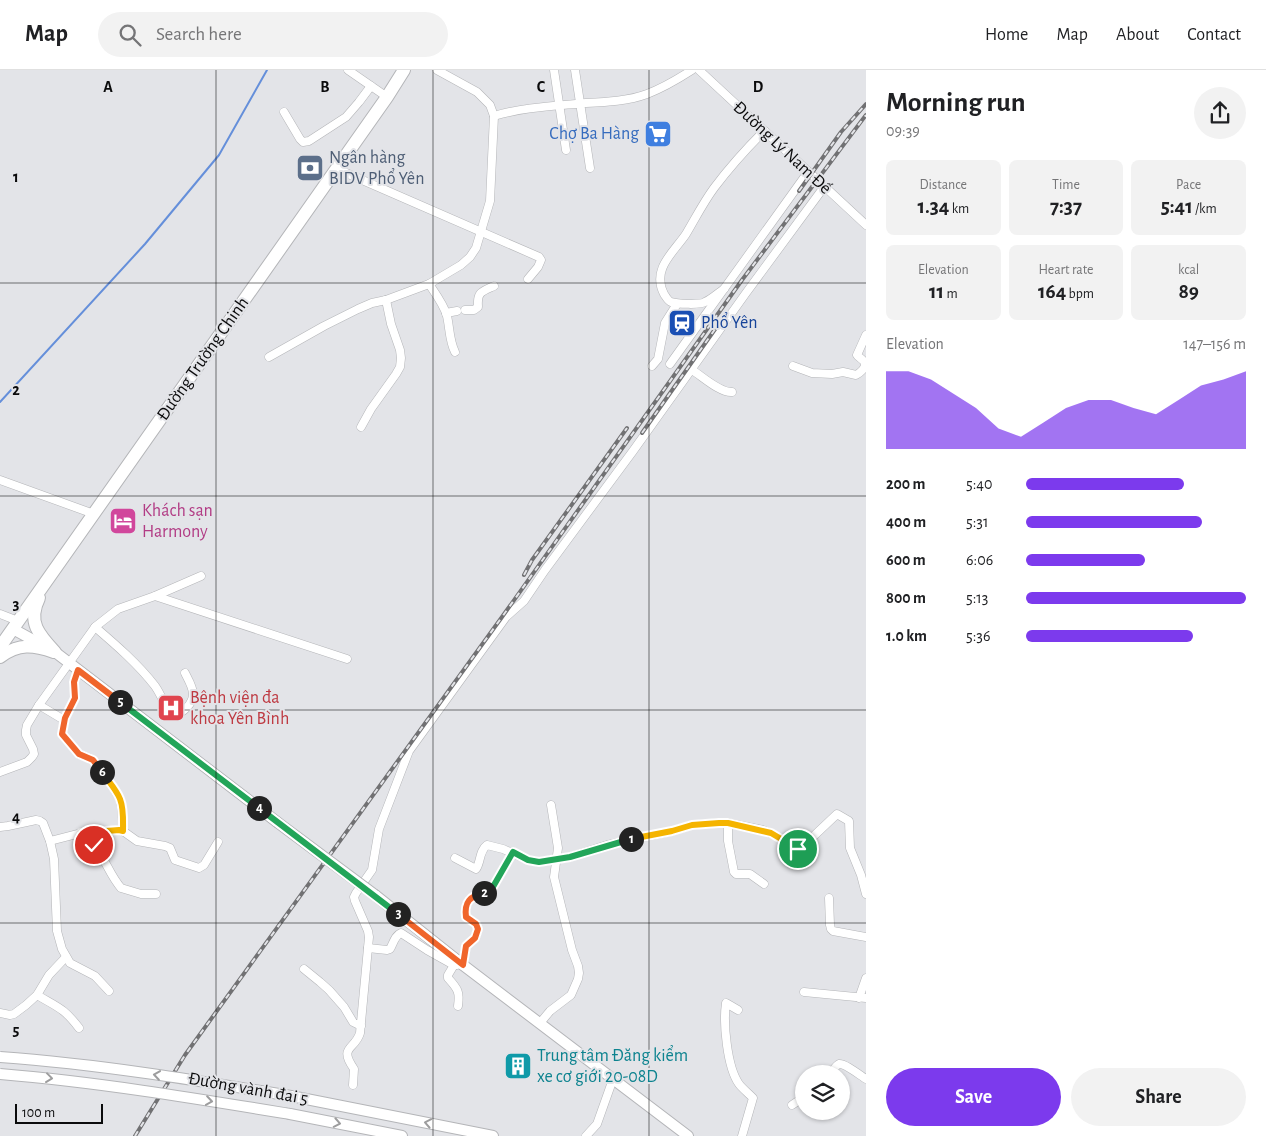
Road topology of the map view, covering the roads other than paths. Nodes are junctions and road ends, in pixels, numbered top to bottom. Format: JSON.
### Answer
{"nodes":[{"id":1,"x":348,"y":70,"type":"edge"},
{"id":2,"x":404,"y":70,"type":"edge"},
{"id":3,"x":437,"y":70,"type":"edge"},
{"id":4,"x":554,"y":70,"type":"edge"},
{"id":5,"x":575,"y":70,"type":"edge"},
{"id":6,"x":692,"y":70,"type":"edge"},
{"id":7,"x":699,"y":70,"type":"edge"},
{"id":8,"x":371,"y":86,"type":"junction"},
{"id":9,"x":388,"y":97,"type":"junction"},
{"id":10,"x":580,"y":104,"type":"junction"},
{"id":11,"x":559,"y":106,"type":"junction"},
{"id":12,"x":284,"y":112,"type":"dead end"},
{"id":13,"x":494,"y":116,"type":"junction"},
{"id":14,"x":764,"y":131,"type":"junction"},
{"id":15,"x":566,"y":150,"type":"dead end"},
{"id":16,"x":337,"y":168,"type":"junction"},
{"id":17,"x":590,"y":168,"type":"dead end"},
{"id":18,"x":808,"y":172,"type":"junction"},
{"id":19,"x":824,"y":187,"type":"junction"},
{"id":20,"x":866,"y":225,"type":"edge"},
{"id":21,"x":481,"y":233,"type":"junction"},
{"id":22,"x":528,"y":279,"type":"dead end"},
{"id":23,"x":429,"y":284,"type":"junction"},
{"id":24,"x":494,"y":286,"type":"dead end"},
{"id":25,"x":724,"y":289,"type":"junction"},
{"id":26,"x":386,"y":300,"type":"junction"},
{"id":27,"x":677,"y":304,"type":"junction"},
{"id":28,"x":446,"y":313,"type":"junction"},
{"id":29,"x":866,"y":335,"type":"edge"},
{"id":30,"x":455,"y":352,"type":"dead end"},
{"id":31,"x":269,"y":357,"type":"dead end"},
{"id":32,"x":670,"y":364,"type":"dead end"},
{"id":33,"x":652,"y":366,"type":"dead end"},
{"id":34,"x":794,"y":366,"type":"dead end"},
{"id":35,"x":692,"y":370,"type":"junction"},
{"id":36,"x":732,"y":392,"type":"dead end"},
{"id":37,"x":361,"y":427,"type":"dead end"},
{"id":38,"x":0,"y":480,"type":"edge"},
{"id":39,"x":94,"y":514,"type":"junction"},
{"id":40,"x":201,"y":576,"type":"dead end"},
{"id":41,"x":49,"y":578,"type":"junction"},
{"id":42,"x":155,"y":596,"type":"junction"},
{"id":43,"x":0,"y":614,"type":"edge"},
{"id":44,"x":95,"y":627,"type":"junction"},
{"id":45,"x":10,"y":629,"type":"edge"},
{"id":46,"x":0,"y":647,"type":"edge"},
{"id":47,"x":55,"y":652,"type":"junction"},
{"id":48,"x":0,"y":657,"type":"edge"},
{"id":49,"x":346,"y":659,"type":"dead end"},
{"id":50,"x":69,"y":663,"type":"junction"},
{"id":51,"x":78,"y":670,"type":"junction"},
{"id":52,"x":186,"y":673,"type":"dead end"},
{"id":53,"x":40,"y":705,"type":"junction"},
{"id":54,"x":64,"y":720,"type":"junction"},
{"id":55,"x":0,"y":772,"type":"edge"},
{"id":56,"x":551,"y":805,"type":"dead end"},
{"id":57,"x":728,"y":823,"type":"junction"},
{"id":58,"x":0,"y":827,"type":"edge"},
{"id":59,"x":123,"y":831,"type":"junction"},
{"id":60,"x":81,"y":833,"type":"junction"},
{"id":61,"x":50,"y":841,"type":"junction"},
{"id":62,"x":218,"y":842,"type":"dead end"},
{"id":63,"x":513,"y":852,"type":"junction"},
{"id":64,"x":455,"y":858,"type":"dead end"},
{"id":65,"x":556,"y":859,"type":"junction"},
{"id":66,"x":764,"y":884,"type":"dead end"},
{"id":67,"x":156,"y":894,"type":"dead end"},
{"id":68,"x":866,"y":894,"type":"edge"},
{"id":69,"x":829,"y":898,"type":"dead end"},
{"id":70,"x":866,"y":938,"type":"edge"},
{"id":71,"x":368,"y":948,"type":"junction"},
{"id":72,"x":66,"y":957,"type":"junction"},
{"id":73,"x":458,"y":964,"type":"junction"},
{"id":74,"x":304,"y":969,"type":"dead end"},
{"id":75,"x":866,"y":978,"type":"edge"},
{"id":76,"x":109,"y":991,"type":"dead end"},
{"id":77,"x":804,"y":992,"type":"dead end"},
{"id":78,"x":37,"y":995,"type":"junction"},
{"id":79,"x":863,"y":998,"type":"edge"},
{"id":80,"x":458,"y":1006,"type":"dead end"},
{"id":81,"x":738,"y":1010,"type":"dead end"},
{"id":82,"x":0,"y":1014,"type":"edge"},
{"id":83,"x":540,"y":1023,"type":"junction"},
{"id":84,"x":361,"y":1026,"type":"junction"},
{"id":85,"x":79,"y":1028,"type":"dead end"},
{"id":86,"x":0,"y":1056,"type":"edge"},
{"id":87,"x":850,"y":1068,"type":"edge"},
{"id":88,"x":0,"y":1074,"type":"edge"},
{"id":89,"x":613,"y":1079,"type":"junction"},
{"id":90,"x":866,"y":1079,"type":"edge"},
{"id":91,"x":352,"y":1085,"type":"dead end"},
{"id":92,"x":795,"y":1103,"type":"edge"},
{"id":93,"x":792,"y":1105,"type":"dead end"},
{"id":94,"x":402,"y":1136,"type":"edge"},
{"id":95,"x":493,"y":1136,"type":"edge"},
{"id":96,"x":586,"y":1136,"type":"edge"},
{"id":97,"x":688,"y":1136,"type":"edge"},
{"id":98,"x":742,"y":1136,"type":"edge"}],
"edges":[{"from":1,"to":8,"type":"street"},
{"from":2,"to":9,"type":"highway","name":"Đường Trường Chinh"},
{"from":3,"to":13,"type":"street"},
{"from":4,"to":11,"type":"street"},
{"from":5,"to":10,"type":"street"},
{"from":6,"to":10,"type":"street"},
{"from":7,"to":14,"type":"street","name":"Đường Lý Nam Đế"},
{"from":8,"to":9,"type":"street"},
{"from":8,"to":12,"type":"street"},
{"from":9,"to":16,"type":"highway","name":"Đường Trường Chinh"},
{"from":10,"to":11,"type":"street"},
{"from":10,"to":17,"type":"street"},
{"from":11,"to":13,"type":"street"},
{"from":11,"to":15,"type":"street"},
{"from":13,"to":21,"type":"street"},
{"from":14,"to":18,"type":"street","name":"Đường Lý Nam Đế"},
{"from":14,"to":27,"type":"street"},
{"from":16,"to":21,"type":"street"},
{"from":16,"to":39,"type":"highway","name":"Đường Trường Chinh"},
{"from":18,"to":19,"type":"street","name":"Đường Lý Nam Đế"},
{"from":18,"to":25,"type":"street"},
{"from":19,"to":20,"type":"street","name":"Đường Lý Nam Đế"},
{"from":19,"to":35,"type":"street"},
{"from":21,"to":22,"type":"street"},
{"from":21,"to":23,"type":"street"},
{"from":23,"to":26,"type":"street"},
{"from":23,"to":28,"type":"street"},
{"from":24,"to":28,"type":"street"},
{"from":25,"to":27,"type":"street"},
{"from":25,"to":32,"type":"street"},
{"from":26,"to":31,"type":"street"},
{"from":26,"to":37,"type":"street"},
{"from":27,"to":33,"type":"street"},
{"from":28,"to":30,"type":"street"},
{"from":29,"to":34,"type":"street"},
{"from":35,"to":36,"type":"street"},
{"from":35,"to":71,"type":"street"},
{"from":38,"to":39,"type":"street"},
{"from":39,"to":41,"type":"highway","name":"Đường Trường Chinh"},
{"from":40,"to":42,"type":"street"},
{"from":41,"to":45,"type":"highway","name":"Đường Trường Chinh"},
{"from":41,"to":47,"type":"highway"},
{"from":42,"to":44,"type":"street"},
{"from":42,"to":49,"type":"street"},
{"from":43,"to":45,"type":"street"},
{"from":44,"to":50,"type":"street"},
{"from":44,"to":52,"type":"street"},
{"from":45,"to":46,"type":"highway","name":"Đường Trường Chinh"},
{"from":45,"to":47,"type":"main road"},
{"from":47,"to":48,"type":"highway"},
{"from":47,"to":50,"type":"main road"},
{"from":50,"to":51,"type":"main road"},
{"from":50,"to":53,"type":"street"},
{"from":51,"to":54,"type":"street"},
{"from":51,"to":73,"type":"main road","bridge":true},
{"from":53,"to":54,"type":"street"},
{"from":53,"to":55,"type":"street"},
{"from":54,"to":59,"type":"street"},
{"from":56,"to":65,"type":"street"},
{"from":57,"to":65,"type":"street"},
{"from":57,"to":66,"type":"street"},
{"from":57,"to":68,"type":"street"},
{"from":58,"to":61,"type":"street"},
{"from":59,"to":60,"type":"street"},
{"from":59,"to":62,"type":"street"},
{"from":60,"to":61,"type":"street"},
{"from":60,"to":67,"type":"street"},
{"from":61,"to":72,"type":"street"},
{"from":63,"to":64,"type":"street"},
{"from":63,"to":65,"type":"street"},
{"from":63,"to":73,"type":"street"},
{"from":65,"to":83,"type":"street"},
{"from":69,"to":70,"type":"street"},
{"from":71,"to":73,"type":"street"},
{"from":71,"to":84,"type":"street"},
{"from":72,"to":76,"type":"street"},
{"from":72,"to":78,"type":"street"},
{"from":73,"to":80,"type":"street"},
{"from":73,"to":83,"type":"main road"},
{"from":74,"to":84,"type":"street"},
{"from":75,"to":79,"type":"street"},
{"from":77,"to":79,"type":"street"},
{"from":78,"to":82,"type":"street"},
{"from":78,"to":85,"type":"street"},
{"from":81,"to":98,"type":"street"},
{"from":83,"to":89,"type":"main road"},
{"from":84,"to":91,"type":"street"},
{"from":95,"to":86,"type":"main road","name":"Đường vành đai 5","one_way":true,"bridge":true},
{"from":87,"to":90,"type":"street"},
{"from":88,"to":94,"type":"main road","name":"Đường vành đai 5","one_way":true,"bridge":true},
{"from":89,"to":96,"type":"street"},
{"from":89,"to":97,"type":"main road"},
{"from":92,"to":93,"type":"street"}]}
